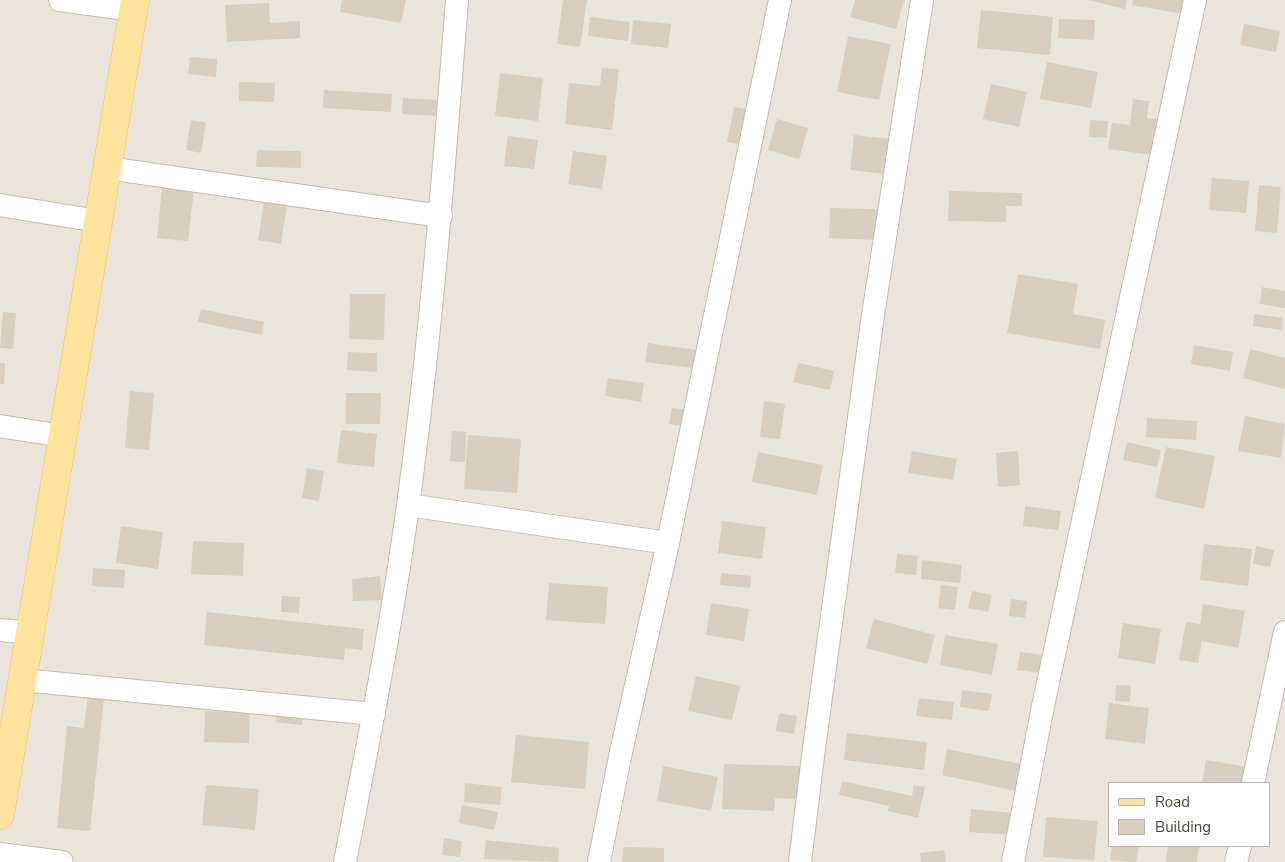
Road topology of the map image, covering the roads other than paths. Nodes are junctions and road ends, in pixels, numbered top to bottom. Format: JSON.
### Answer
{"nodes":[{"id":1,"x":60,"y":0,"type":"edge"},
{"id":2,"x":457,"y":0,"type":"edge"},
{"id":3,"x":780,"y":0,"type":"edge"},
{"id":4,"x":922,"y":0,"type":"edge"},
{"id":5,"x":1195,"y":0,"type":"edge"},
{"id":6,"x":134,"y":5,"type":"edge"},
{"id":7,"x":107,"y":168,"type":"junction"},
{"id":8,"x":0,"y":205,"type":"edge"},
{"id":9,"x":441,"y":216,"type":"junction"},
{"id":10,"x":98,"y":221,"type":"junction"},
{"id":11,"x":0,"y":426,"type":"edge"},
{"id":12,"x":62,"y":436,"type":"junction"},
{"id":13,"x":408,"y":505,"type":"junction"},
{"id":14,"x":668,"y":543,"type":"junction"},
{"id":15,"x":0,"y":630,"type":"edge"},
{"id":16,"x":1285,"y":632,"type":"edge"},
{"id":17,"x":30,"y":634,"type":"junction"},
{"id":18,"x":22,"y":680,"type":"junction"},
{"id":19,"x":374,"y":714,"type":"junction"},
{"id":20,"x":1253,"y":782,"type":"edge"},
{"id":21,"x":0,"y":815,"type":"edge"},
{"id":22,"x":1240,"y":847,"type":"edge"},
{"id":23,"x":0,"y":854,"type":"edge"},
{"id":24,"x":62,"y":862,"type":"edge"},
{"id":25,"x":346,"y":862,"type":"edge"},
{"id":26,"x":599,"y":862,"type":"edge"},
{"id":27,"x":800,"y":862,"type":"edge"},
{"id":28,"x":1013,"y":862,"type":"edge"},
{"id":29,"x":1236,"y":862,"type":"edge"}],
"edges":[{"from":1,"to":6,"type":"street"},
{"from":2,"to":9,"type":"street"},
{"from":3,"to":14,"type":"street"},
{"from":4,"to":27,"type":"street"},
{"from":5,"to":28,"type":"street"},
{"from":6,"to":7,"type":"main road"},
{"from":7,"to":9,"type":"street"},
{"from":7,"to":10,"type":"main road"},
{"from":8,"to":10,"type":"street"},
{"from":9,"to":13,"type":"street"},
{"from":10,"to":12,"type":"main road"},
{"from":11,"to":12,"type":"street"},
{"from":12,"to":17,"type":"main road"},
{"from":13,"to":14,"type":"street"},
{"from":13,"to":19,"type":"street"},
{"from":14,"to":26,"type":"street"},
{"from":15,"to":17,"type":"street"},
{"from":16,"to":20,"type":"street"},
{"from":17,"to":18,"type":"main road"},
{"from":18,"to":19,"type":"street"},
{"from":18,"to":21,"type":"main road"},
{"from":19,"to":25,"type":"street"},
{"from":22,"to":29,"type":"street"},
{"from":23,"to":24,"type":"street"}]}
